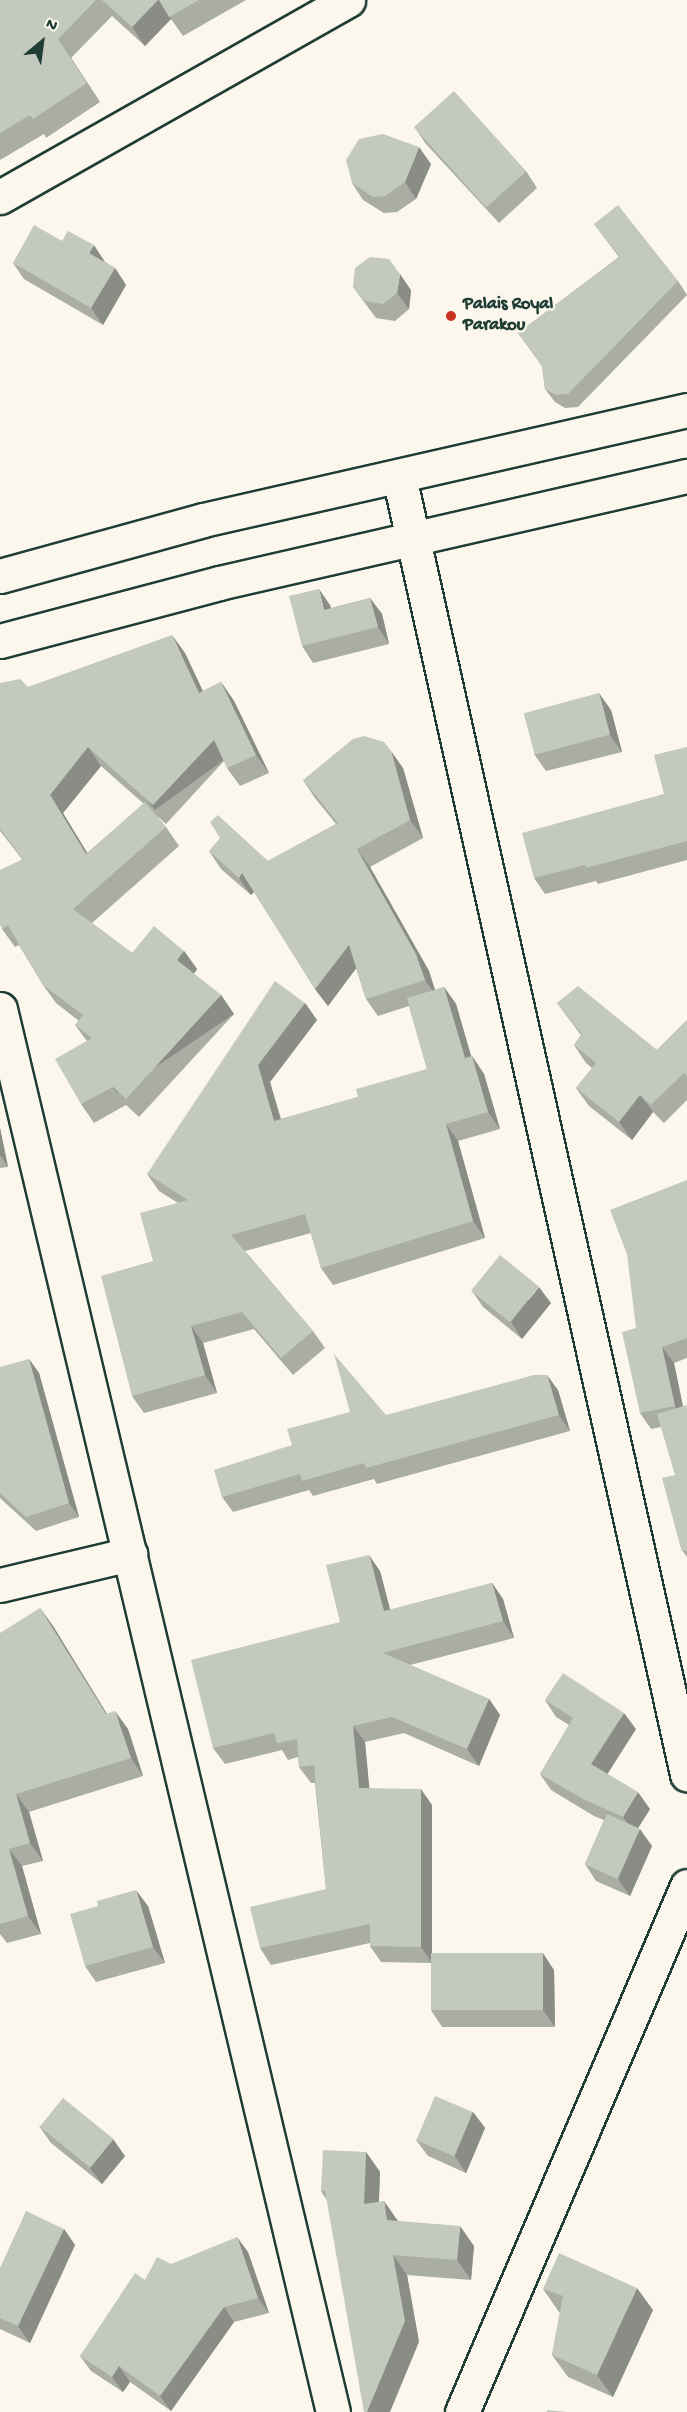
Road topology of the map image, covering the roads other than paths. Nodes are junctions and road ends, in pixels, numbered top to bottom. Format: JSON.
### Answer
{"nodes":[{"id":1,"x":348,"y":0,"type":"edge"},
{"id":2,"x":0,"y":197,"type":"edge"},
{"id":3,"x":687,"y":410,"type":"edge"},
{"id":4,"x":399,"y":476,"type":"junction"},
{"id":5,"x":687,"y":476,"type":"edge"},
{"id":6,"x":414,"y":538,"type":"junction"},
{"id":7,"x":0,"y":576,"type":"edge"},
{"id":8,"x":0,"y":641,"type":"edge"},
{"id":9,"x":0,"y":1009,"type":"edge"},
{"id":10,"x":7,"y":1067,"type":"edge"},
{"id":11,"x":130,"y":1554,"type":"junction"},
{"id":12,"x":0,"y":1585,"type":"edge"},
{"id":13,"x":687,"y":1774,"type":"edge"},
{"id":14,"x":687,"y":1886,"type":"edge"},
{"id":15,"x":333,"y":2412,"type":"edge"},
{"id":16,"x":462,"y":2412,"type":"edge"}],
"edges":[{"from":1,"to":2,"type":"street"},
{"from":3,"to":4,"type":"street"},
{"from":4,"to":6,"type":"street"},
{"from":4,"to":7,"type":"street"},
{"from":5,"to":6,"type":"street"},
{"from":6,"to":8,"type":"street"},
{"from":6,"to":13,"type":"street"},
{"from":9,"to":10,"type":"street"},
{"from":10,"to":11,"type":"street"},
{"from":11,"to":12,"type":"street"},
{"from":11,"to":15,"type":"street"},
{"from":14,"to":16,"type":"street"}]}
